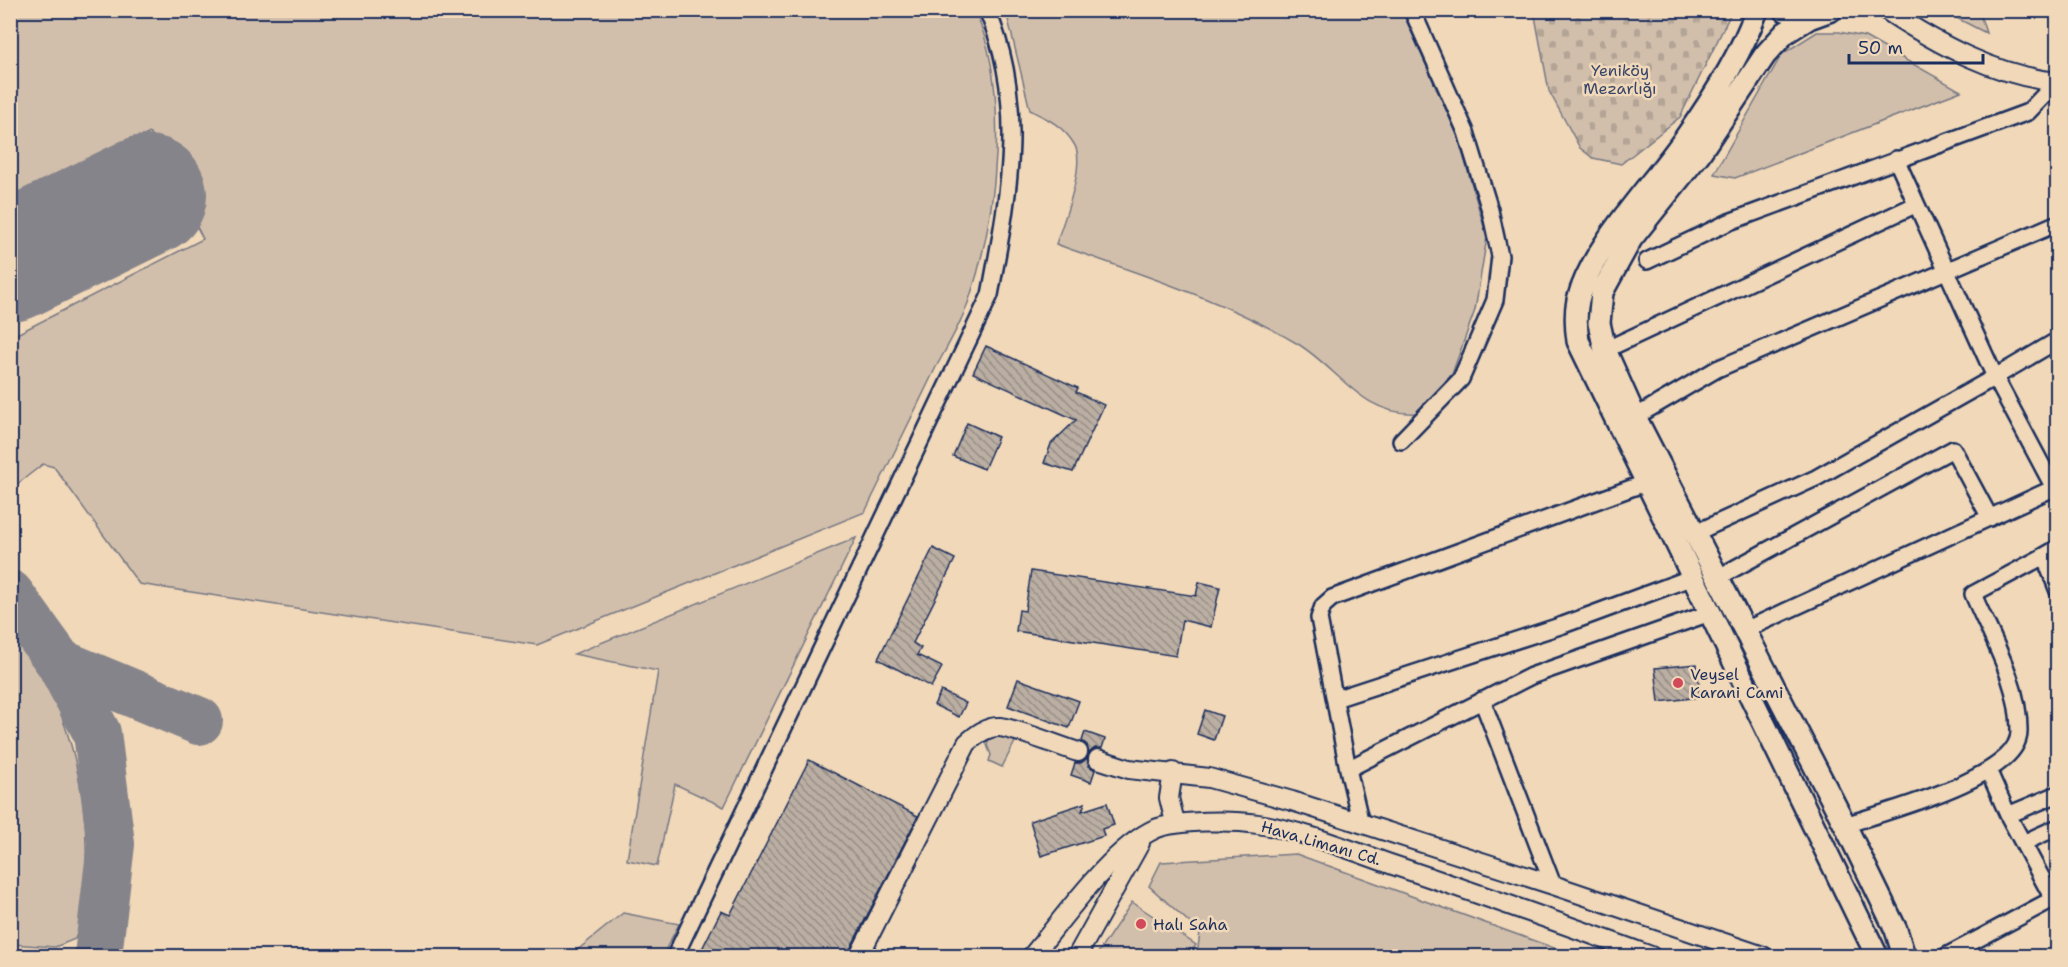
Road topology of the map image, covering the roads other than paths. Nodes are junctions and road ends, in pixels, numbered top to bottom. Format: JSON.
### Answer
{"nodes":[{"id":1,"x":987,"y":10,"type":"edge"},
{"id":2,"x":1412,"y":10,"type":"edge"},
{"id":3,"x":1757,"y":10,"type":"edge"},
{"id":4,"x":1785,"y":10,"type":"edge"},
{"id":5,"x":1831,"y":10,"type":"edge"},
{"id":6,"x":1886,"y":10,"type":"edge"},
{"id":7,"x":1809,"y":18,"type":"junction"},
{"id":8,"x":2057,"y":82,"type":"edge"},
{"id":9,"x":1896,"y":159,"type":"junction"},
{"id":10,"x":1915,"y":205,"type":"junction"},
{"id":11,"x":2058,"y":223,"type":"edge"},
{"id":12,"x":1647,"y":261,"type":"dead end"},
{"id":13,"x":1945,"y":271,"type":"junction"},
{"id":14,"x":2058,"y":340,"type":"edge"},
{"id":15,"x":1605,"y":350,"type":"junction"},
{"id":16,"x":1995,"y":377,"type":"junction"},
{"id":17,"x":1635,"y":417,"type":"junction"},
{"id":18,"x":1401,"y":441,"type":"dead end"},
{"id":19,"x":1645,"y":483,"type":"junction"},
{"id":20,"x":2056,"y":491,"type":"edge"},
{"id":21,"x":1990,"y":518,"type":"junction"},
{"id":22,"x":1695,"y":533,"type":"junction"},
{"id":23,"x":2058,"y":548,"type":"edge"},
{"id":24,"x":2044,"y":556,"type":"junction"},
{"id":25,"x":1693,"y":577,"type":"junction"},
{"id":26,"x":1717,"y":578,"type":"junction"},
{"id":27,"x":2058,"y":591,"type":"edge"},
{"id":28,"x":1710,"y":613,"type":"junction"},
{"id":29,"x":1745,"y":630,"type":"junction"},
{"id":30,"x":1335,"y":699,"type":"junction"},
{"id":31,"x":1482,"y":700,"type":"junction"},
{"id":32,"x":1078,"y":752,"type":"dead end"},
{"id":33,"x":1098,"y":759,"type":"dead end"},
{"id":34,"x":1348,"y":769,"type":"junction"},
{"id":35,"x":1173,"y":772,"type":"junction"},
{"id":36,"x":1989,"y":772,"type":"junction"},
{"id":37,"x":2058,"y":794,"type":"edge"},
{"id":38,"x":2008,"y":815,"type":"junction"},
{"id":39,"x":1175,"y":822,"type":"junction"},
{"id":40,"x":1361,"y":824,"type":"junction"},
{"id":41,"x":1845,"y":825,"type":"junction"},
{"id":42,"x":2058,"y":827,"type":"edge"},
{"id":43,"x":1143,"y":836,"type":"junction"},
{"id":44,"x":2023,"y":843,"type":"junction"},
{"id":45,"x":1553,"y":885,"type":"junction"},
{"id":46,"x":2055,"y":897,"type":"edge"},
{"id":47,"x":675,"y":957,"type":"edge"},
{"id":48,"x":859,"y":957,"type":"edge"},
{"id":49,"x":1032,"y":957,"type":"edge"},
{"id":50,"x":1077,"y":957,"type":"edge"},
{"id":51,"x":1651,"y":957,"type":"edge"},
{"id":52,"x":1762,"y":957,"type":"edge"},
{"id":53,"x":1877,"y":957,"type":"edge"},
{"id":54,"x":1905,"y":957,"type":"edge"},
{"id":55,"x":1946,"y":957,"type":"edge"}],
"edges":[{"from":1,"to":47,"type":"street"},
{"from":2,"to":18,"type":"street"},
{"from":3,"to":19,"type":"main road"},
{"from":4,"to":7,"type":"main road"},
{"from":5,"to":7,"type":"main road"},
{"from":6,"to":8,"type":"street"},
{"from":7,"to":15,"type":"main road"},
{"from":8,"to":9,"type":"street"},
{"from":9,"to":10,"type":"street"},
{"from":9,"to":12,"type":"street"},
{"from":10,"to":13,"type":"street"},
{"from":10,"to":15,"type":"street"},
{"from":11,"to":13,"type":"street"},
{"from":13,"to":16,"type":"street"},
{"from":13,"to":17,"type":"street"},
{"from":14,"to":16,"type":"street"},
{"from":15,"to":17,"type":"main road"},
{"from":16,"to":20,"type":"street"},
{"from":16,"to":22,"type":"street"},
{"from":17,"to":22,"type":"main road"},
{"from":19,"to":25,"type":"main road"},
{"from":19,"to":30,"type":"street"},
{"from":20,"to":21,"type":"street"},
{"from":21,"to":26,"type":"street"},
{"from":21,"to":29,"type":"street"},
{"from":22,"to":26,"type":"main road"},
{"from":23,"to":24,"type":"street"},
{"from":24,"to":27,"type":"street"},
{"from":24,"to":36,"type":"street"},
{"from":25,"to":28,"type":"main road"},
{"from":25,"to":30,"type":"street"},
{"from":26,"to":29,"type":"main road"},
{"from":28,"to":31,"type":"street"},
{"from":28,"to":53,"type":"main road"},
{"from":29,"to":41,"type":"main road"},
{"from":30,"to":34,"type":"street"},
{"from":31,"to":34,"type":"street"},
{"from":31,"to":45,"type":"street"},
{"from":32,"to":48,"type":"street"},
{"from":33,"to":35,"type":"street","name":"Hava Limanı Cd."},
{"from":34,"to":40,"type":"street"},
{"from":35,"to":39,"type":"street"},
{"from":35,"to":40,"type":"street","name":"Hava Limanı Cd."},
{"from":36,"to":38,"type":"street"},
{"from":36,"to":41,"type":"street"},
{"from":37,"to":38,"type":"street"},
{"from":38,"to":44,"type":"street"},
{"from":39,"to":43,"type":"street","name":"Hava Limanı Cd."},
{"from":39,"to":51,"type":"street","name":"Hava Limanı Cd."},
{"from":40,"to":45,"type":"street","name":"Hava Limanı Cd."},
{"from":41,"to":54,"type":"main road"},
{"from":42,"to":44,"type":"street"},
{"from":43,"to":49,"type":"street","name":"Hava Limanı Cd."},
{"from":43,"to":50,"type":"street"},
{"from":44,"to":46,"type":"street"},
{"from":45,"to":52,"type":"street","name":"Hava Limanı Cd."},
{"from":46,"to":55,"type":"street"}]}
